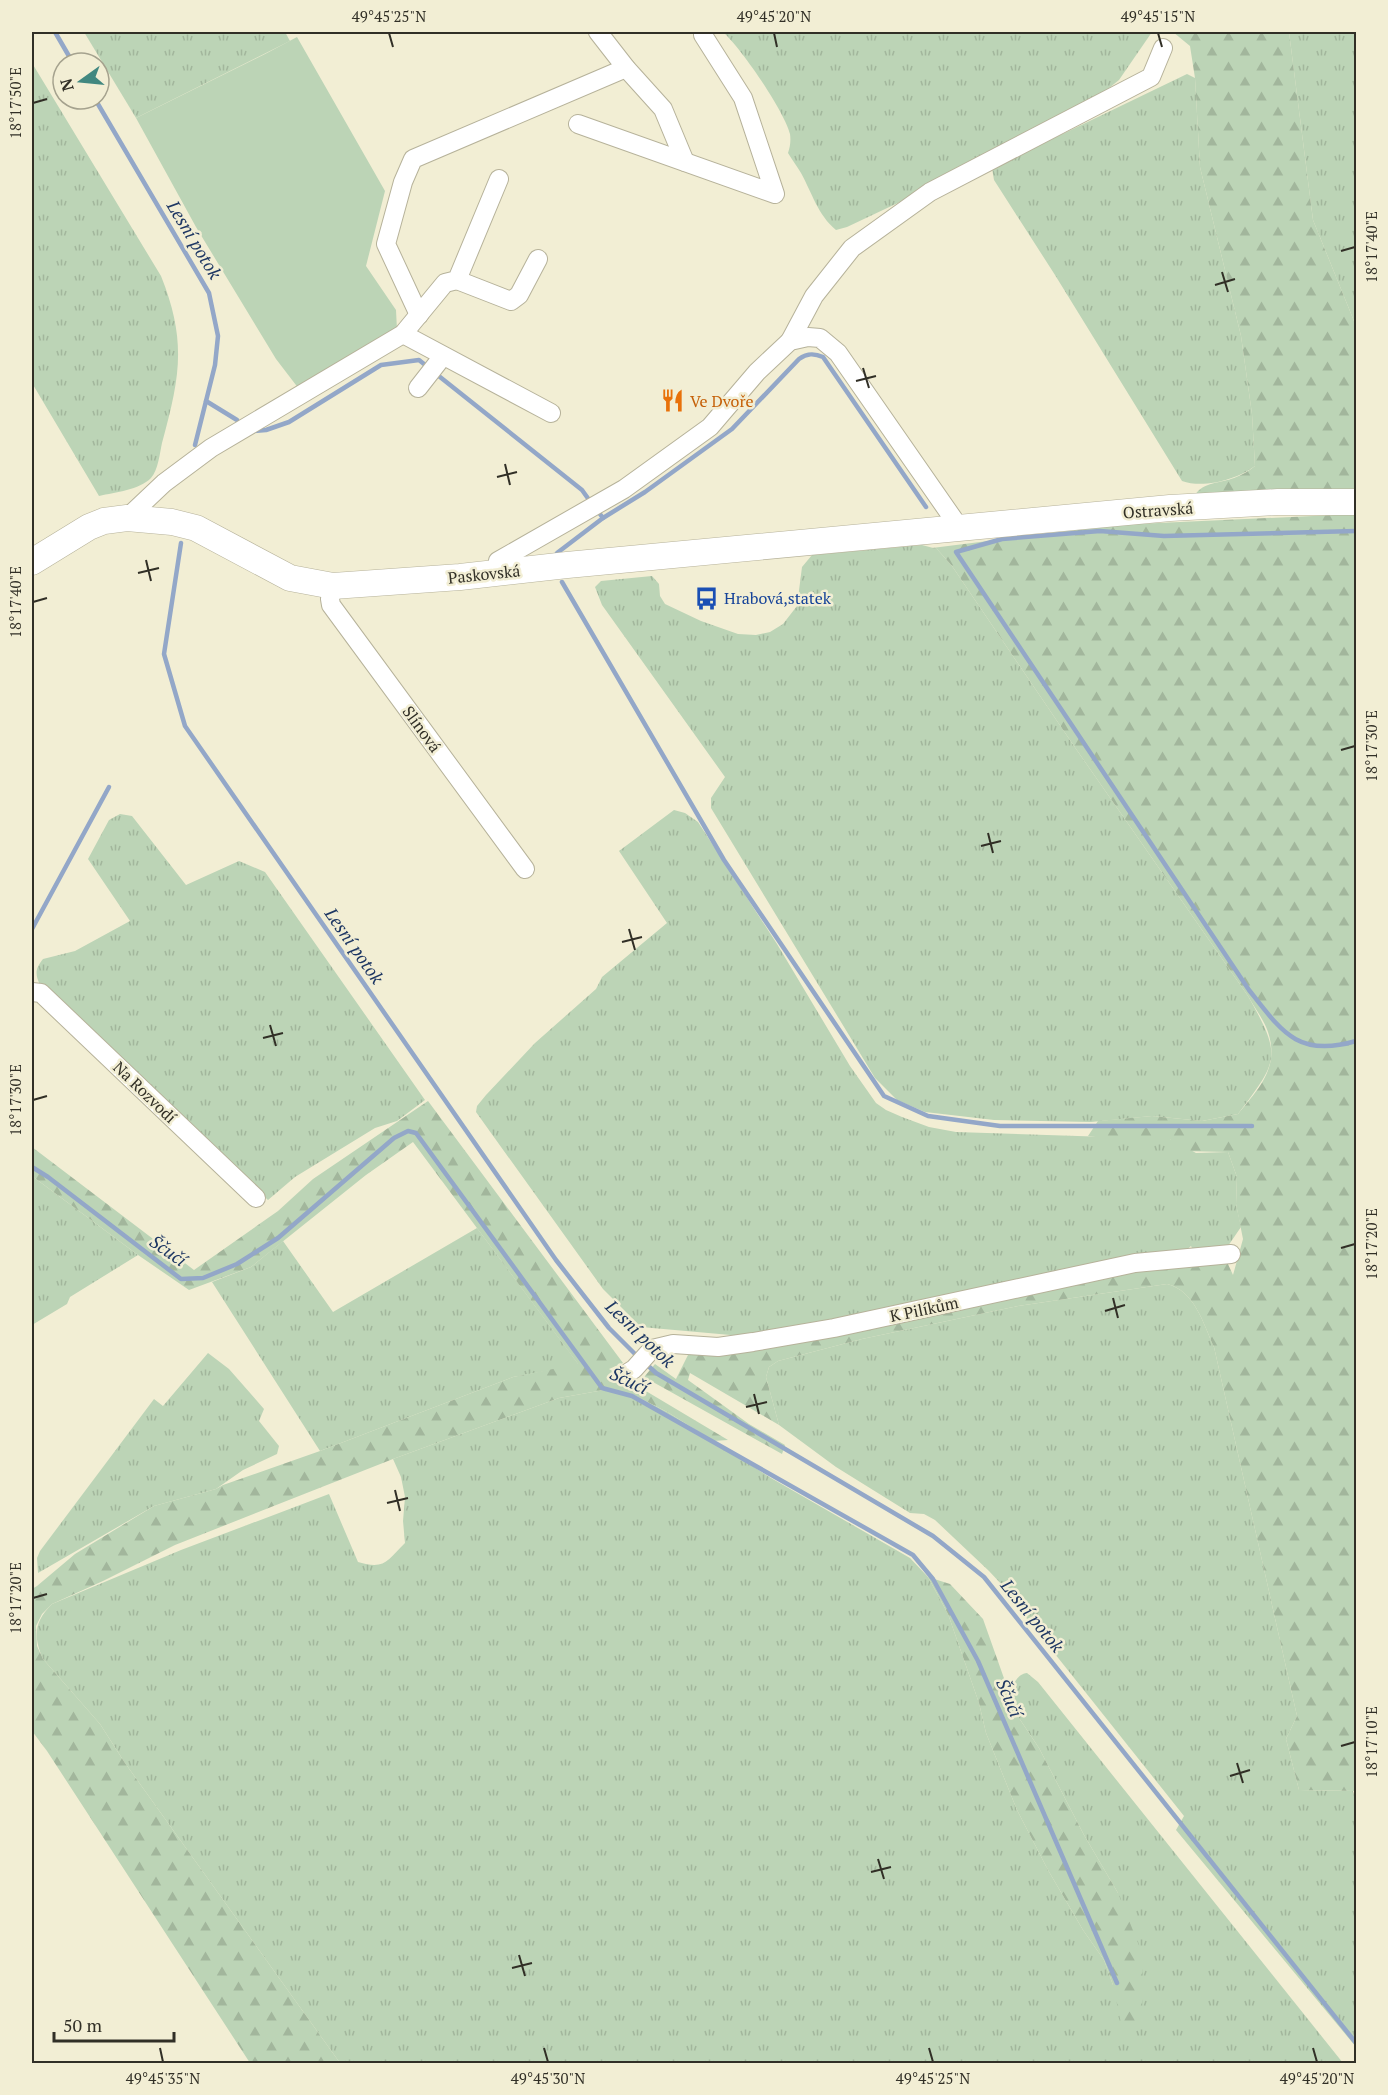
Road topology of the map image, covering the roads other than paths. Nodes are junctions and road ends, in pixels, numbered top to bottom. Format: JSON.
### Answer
{"nodes":[{"id":1,"x":598,"y":32,"type":"edge"},
{"id":2,"x":703,"y":35,"type":"dead end"},
{"id":3,"x":1163,"y":48,"type":"dead end"},
{"id":4,"x":626,"y":68,"type":"junction"},
{"id":5,"x":578,"y":124,"type":"dead end"},
{"id":6,"x":685,"y":162,"type":"junction"},
{"id":7,"x":499,"y":179,"type":"dead end"},
{"id":8,"x":538,"y":259,"type":"dead end"},
{"id":9,"x":457,"y":280,"type":"junction"},
{"id":10,"x":419,"y":315,"type":"junction"},
{"id":11,"x":403,"y":334,"type":"junction"},
{"id":12,"x":790,"y":341,"type":"junction"},
{"id":13,"x":551,"y":413,"type":"dead end"},
{"id":14,"x":1356,"y":502,"type":"edge"},
{"id":15,"x":127,"y":518,"type":"junction"},
{"id":16,"x":959,"y":527,"type":"junction"},
{"id":17,"x":32,"y":562,"type":"edge"},
{"id":18,"x":496,"y":573,"type":"junction"},
{"id":19,"x":333,"y":586,"type":"junction"},
{"id":20,"x":525,"y":868,"type":"dead end"},
{"id":21,"x":32,"y":992,"type":"edge"},
{"id":22,"x":256,"y":1198,"type":"dead end"},
{"id":23,"x":1231,"y":1254,"type":"dead end"},
{"id":24,"x":630,"y":1371,"type":"dead end"}],
"edges":[{"from":1,"to":4,"type":"street"},
{"from":2,"to":6,"type":"street"},
{"from":3,"to":12,"type":"street"},
{"from":4,"to":6,"type":"street"},
{"from":4,"to":10,"type":"street"},
{"from":5,"to":6,"type":"street"},
{"from":7,"to":9,"type":"street"},
{"from":8,"to":9,"type":"street"},
{"from":9,"to":10,"type":"street"},
{"from":10,"to":11,"type":"street"},
{"from":11,"to":13,"type":"street"},
{"from":11,"to":15,"type":"street"},
{"from":12,"to":16,"type":"street"},
{"from":12,"to":18,"type":"street"},
{"from":14,"to":16,"type":"street","name":"Ostravská"},
{"from":15,"to":17,"type":"street","name":"Paskovská"},
{"from":15,"to":19,"type":"street","name":"Paskovská"},
{"from":16,"to":18,"type":"street","name":"Paskovská"},
{"from":18,"to":19,"type":"street","name":"Paskovská"},
{"from":19,"to":20,"type":"street","name":"Slínová"},
{"from":21,"to":22,"type":"street","name":"Na Rozvodí"},
{"from":23,"to":24,"type":"street","name":"K Pilíkům"}]}
